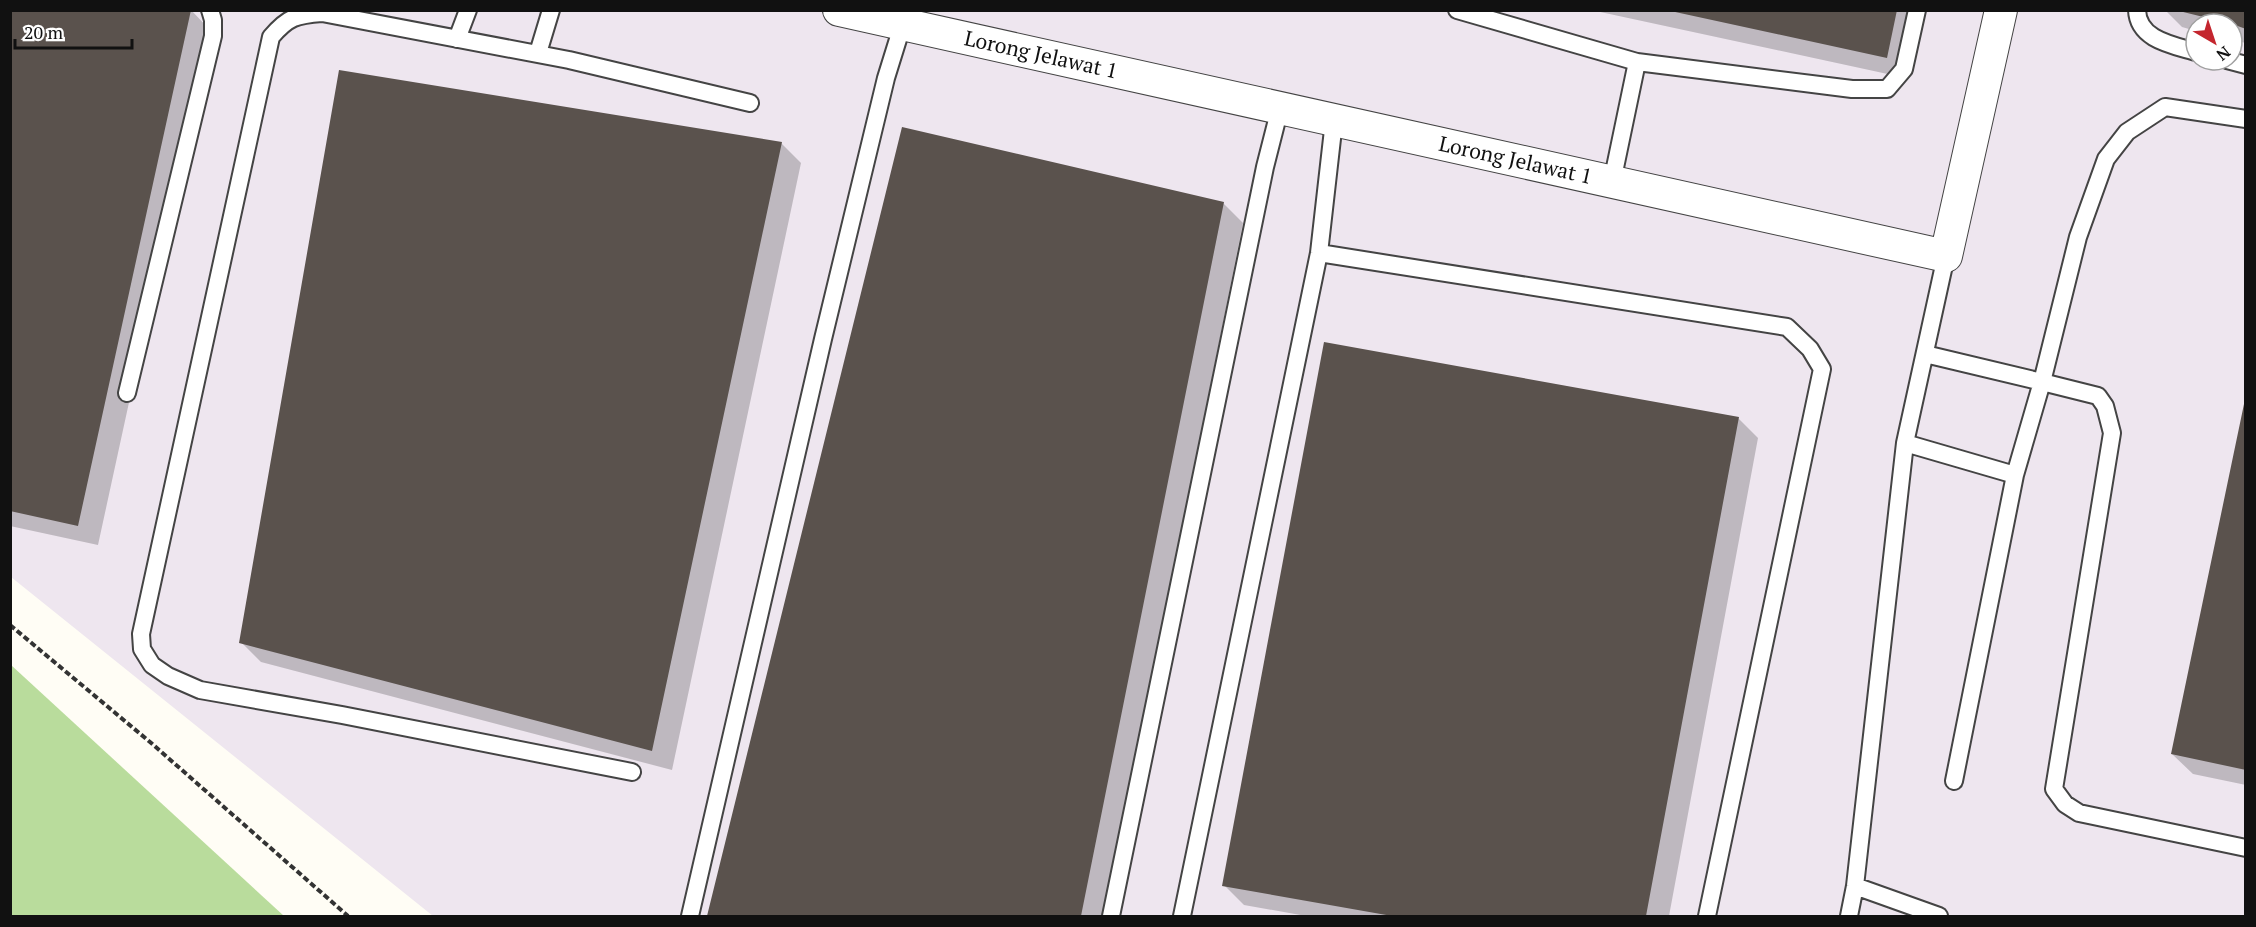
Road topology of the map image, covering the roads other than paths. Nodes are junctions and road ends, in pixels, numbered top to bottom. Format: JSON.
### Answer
{"nodes":[{"id":1,"x":210,"y":10,"type":"edge"},
{"id":2,"x":468,"y":10,"type":"edge"},
{"id":3,"x":551,"y":10,"type":"edge"},
{"id":4,"x":839,"y":10,"type":"edge"},
{"id":5,"x":1457,"y":10,"type":"edge"},
{"id":6,"x":1917,"y":10,"type":"edge"},
{"id":7,"x":2001,"y":10,"type":"edge"},
{"id":8,"x":2137,"y":10,"type":"edge"},
{"id":9,"x":905,"y":18,"type":"edge"},
{"id":10,"x":457,"y":39,"type":"junction"},
{"id":11,"x":2184,"y":49,"type":"edge"},
{"id":12,"x":538,"y":53,"type":"junction"},
{"id":13,"x":1637,"y":62,"type":"junction"},
{"id":14,"x":750,"y":103,"type":"dead end"},
{"id":15,"x":1280,"y":108,"type":"junction"},
{"id":16,"x":2246,"y":119,"type":"edge"},
{"id":17,"x":1334,"y":121,"type":"junction"},
{"id":18,"x":1612,"y":182,"type":"junction"},
{"id":19,"x":1319,"y":253,"type":"junction"},
{"id":20,"x":1946,"y":256,"type":"junction"},
{"id":21,"x":1925,"y":354,"type":"junction"},
{"id":22,"x":2042,"y":382,"type":"junction"},
{"id":23,"x":127,"y":393,"type":"dead end"},
{"id":24,"x":1905,"y":443,"type":"junction"},
{"id":25,"x":2015,"y":474,"type":"junction"},
{"id":26,"x":632,"y":772,"type":"dead end"},
{"id":27,"x":1954,"y":781,"type":"dead end"},
{"id":28,"x":2246,"y":848,"type":"edge"},
{"id":29,"x":1855,"y":886,"type":"junction"},
{"id":30,"x":690,"y":916,"type":"edge"},
{"id":31,"x":1111,"y":916,"type":"edge"},
{"id":32,"x":1182,"y":916,"type":"edge"},
{"id":33,"x":1707,"y":916,"type":"edge"},
{"id":34,"x":1849,"y":916,"type":"edge"},
{"id":35,"x":1939,"y":916,"type":"edge"}],
"edges":[{"from":1,"to":23,"type":"lane"},
{"from":2,"to":10,"type":"lane"},
{"from":3,"to":12,"type":"lane"},
{"from":4,"to":9,"type":"street","name":"Lorong Jelawat 1"},
{"from":5,"to":13,"type":"lane"},
{"from":6,"to":13,"type":"lane"},
{"from":7,"to":20,"type":"street"},
{"from":8,"to":11,"type":"lane"},
{"from":9,"to":15,"type":"street","name":"Lorong Jelawat 1"},
{"from":9,"to":30,"type":"lane"},
{"from":10,"to":12,"type":"lane"},
{"from":10,"to":26,"type":"lane"},
{"from":12,"to":14,"type":"lane"},
{"from":13,"to":18,"type":"lane"},
{"from":15,"to":17,"type":"street","name":"Lorong Jelawat 1"},
{"from":15,"to":31,"type":"lane"},
{"from":16,"to":22,"type":"lane"},
{"from":17,"to":18,"type":"street","name":"Lorong Jelawat 1"},
{"from":17,"to":19,"type":"lane"},
{"from":18,"to":20,"type":"street","name":"Lorong Jelawat 1"},
{"from":19,"to":32,"type":"lane"},
{"from":19,"to":33,"type":"lane"},
{"from":20,"to":21,"type":"lane"},
{"from":21,"to":22,"type":"lane"},
{"from":21,"to":24,"type":"lane"},
{"from":22,"to":25,"type":"lane"},
{"from":22,"to":28,"type":"lane"},
{"from":24,"to":25,"type":"lane"},
{"from":24,"to":29,"type":"lane"},
{"from":25,"to":27,"type":"lane"},
{"from":29,"to":34,"type":"lane"},
{"from":29,"to":35,"type":"lane"}]}
